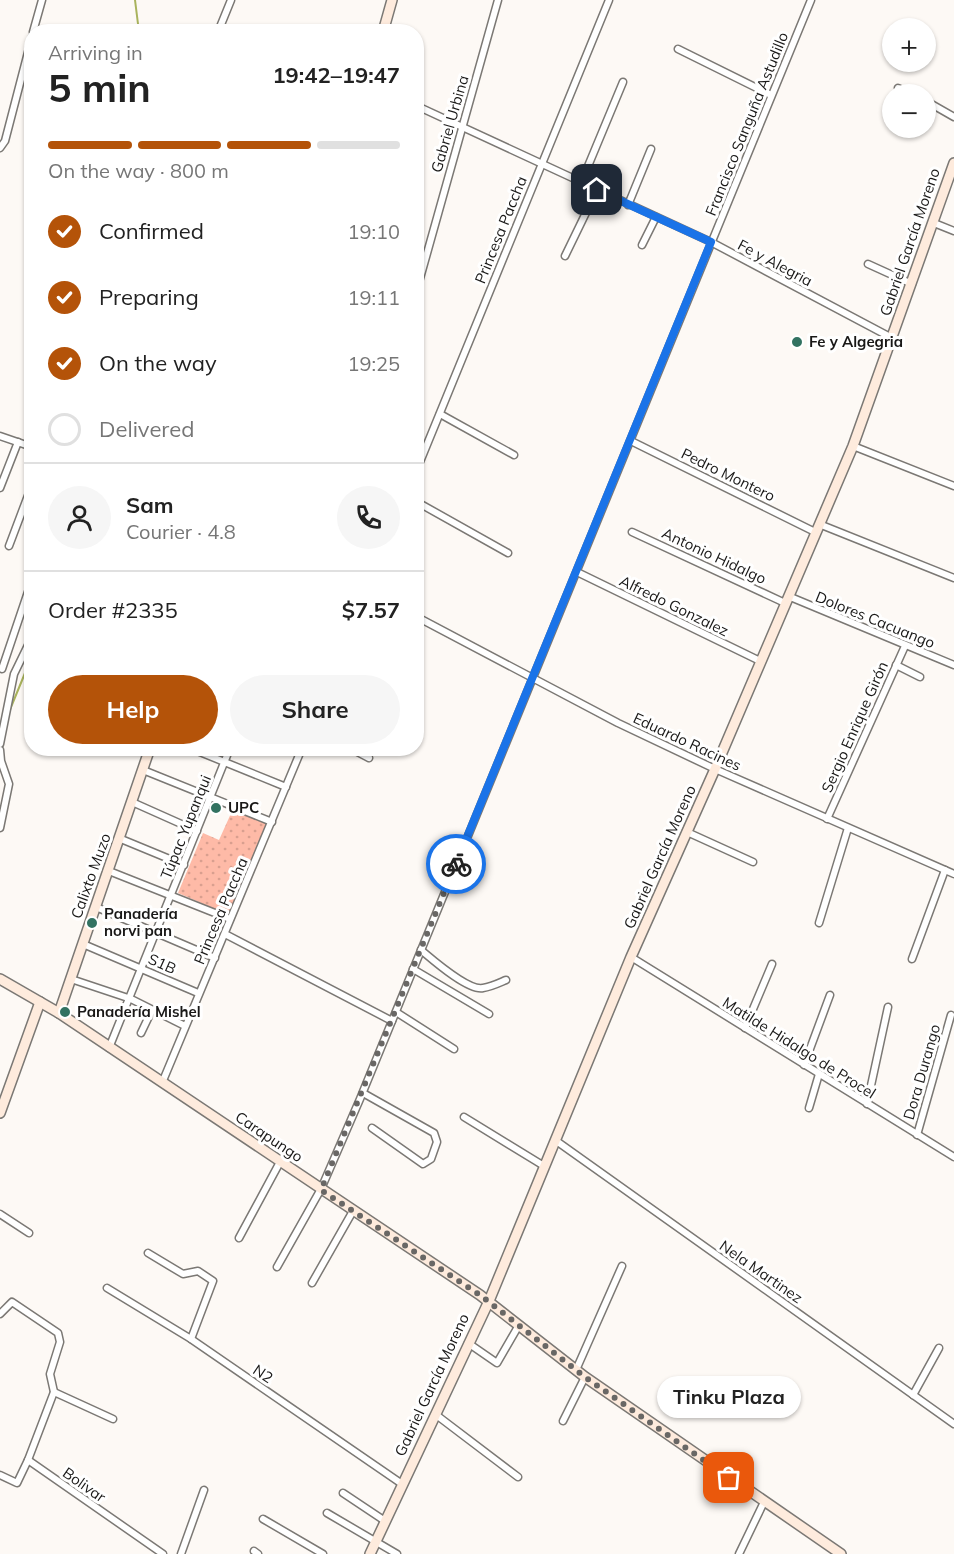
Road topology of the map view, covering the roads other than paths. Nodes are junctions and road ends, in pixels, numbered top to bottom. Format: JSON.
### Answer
{"nodes":[{"id":1,"x":42,"y":0,"type":"edge"},
{"id":2,"x":231,"y":0,"type":"edge"},
{"id":3,"x":392,"y":0,"type":"edge"},
{"id":4,"x":498,"y":0,"type":"edge"},
{"id":5,"x":609,"y":0,"type":"edge"},
{"id":6,"x":811,"y":0,"type":"edge"},
{"id":7,"x":35,"y":24,"type":"edge"},
{"id":8,"x":221,"y":24,"type":"edge"},
{"id":9,"x":385,"y":24,"type":"edge"},
{"id":10,"x":678,"y":49,"type":"dead end"},
{"id":11,"x":24,"y":73,"type":"edge"},
{"id":12,"x":623,"y":82,"type":"dead end"},
{"id":13,"x":771,"y":95,"type":"junction"},
{"id":14,"x":936,"y":107,"type":"edge"},
{"id":15,"x":424,"y":109,"type":"edge"},
{"id":16,"x":954,"y":117,"type":"edge"},
{"id":17,"x":462,"y":126,"type":"junction"},
{"id":18,"x":0,"y":148,"type":"edge"},
{"id":19,"x":651,"y":149,"type":"dead end"},
{"id":20,"x":954,"y":163,"type":"edge"},
{"id":21,"x":540,"y":165,"type":"junction"},
{"id":22,"x":581,"y":183,"type":"junction"},
{"id":23,"x":597,"y":190,"type":"junction"},
{"id":24,"x":628,"y":205,"type":"junction"},
{"id":25,"x":656,"y":217,"type":"junction"},
{"id":26,"x":934,"y":223,"type":"junction"},
{"id":27,"x":954,"y":231,"type":"edge"},
{"id":28,"x":711,"y":242,"type":"junction"},
{"id":29,"x":642,"y":245,"type":"dead end"},
{"id":30,"x":565,"y":256,"type":"dead end"},
{"id":31,"x":424,"y":263,"type":"edge"},
{"id":32,"x":868,"y":264,"type":"dead end"},
{"id":33,"x":912,"y":284,"type":"junction"},
{"id":34,"x":892,"y":338,"type":"junction"},
{"id":35,"x":440,"y":414,"type":"junction"},
{"id":36,"x":0,"y":436,"type":"edge"},
{"id":37,"x":631,"y":441,"type":"junction"},
{"id":38,"x":18,"y":442,"type":"junction"},
{"id":39,"x":24,"y":444,"type":"edge"},
{"id":40,"x":853,"y":446,"type":"junction"},
{"id":41,"x":424,"y":452,"type":"edge"},
{"id":42,"x":514,"y":455,"type":"dead end"},
{"id":43,"x":954,"y":486,"type":"edge"},
{"id":44,"x":0,"y":488,"type":"edge"},
{"id":45,"x":24,"y":506,"type":"edge"},
{"id":46,"x":424,"y":506,"type":"edge"},
{"id":47,"x":817,"y":528,"type":"junction"},
{"id":48,"x":632,"y":532,"type":"dead end"},
{"id":49,"x":9,"y":546,"type":"dead end"},
{"id":50,"x":508,"y":553,"type":"dead end"},
{"id":51,"x":577,"y":572,"type":"junction"},
{"id":52,"x":954,"y":578,"type":"edge"},
{"id":53,"x":786,"y":599,"type":"junction"},
{"id":54,"x":24,"y":603,"type":"edge"},
{"id":55,"x":424,"y":621,"type":"edge"},
{"id":56,"x":905,"y":646,"type":"junction"},
{"id":57,"x":24,"y":660,"type":"edge"},
{"id":58,"x":760,"y":661,"type":"junction"},
{"id":59,"x":954,"y":664,"type":"edge"},
{"id":60,"x":896,"y":665,"type":"junction"},
{"id":61,"x":1,"y":669,"type":"edge"},
{"id":62,"x":14,"y":674,"type":"junction"},
{"id":63,"x":532,"y":676,"type":"junction"},
{"id":64,"x":920,"y":677,"type":"dead end"},
{"id":65,"x":0,"y":744,"type":"edge"},
{"id":66,"x":0,"y":750,"type":"edge"},
{"id":67,"x":147,"y":756,"type":"edge"},
{"id":68,"x":208,"y":756,"type":"edge"},
{"id":69,"x":227,"y":756,"type":"edge"},
{"id":70,"x":299,"y":756,"type":"edge"},
{"id":71,"x":365,"y":756,"type":"edge"},
{"id":72,"x":369,"y":758,"type":"dead end"},
{"id":73,"x":224,"y":763,"type":"junction"},
{"id":74,"x":715,"y":769,"type":"junction"},
{"id":75,"x":143,"y":770,"type":"junction"},
{"id":76,"x":286,"y":787,"type":"junction"},
{"id":77,"x":210,"y":798,"type":"junction"},
{"id":78,"x":132,"y":802,"type":"junction"},
{"id":79,"x":827,"y":819,"type":"junction"},
{"id":80,"x":272,"y":822,"type":"junction"},
{"id":81,"x":0,"y":828,"type":"edge"},
{"id":82,"x":848,"y":828,"type":"junction"},
{"id":83,"x":197,"y":831,"type":"junction"},
{"id":84,"x":687,"y":832,"type":"junction"},
{"id":85,"x":121,"y":839,"type":"junction"},
{"id":86,"x":753,"y":862,"type":"dead end"},
{"id":87,"x":184,"y":865,"type":"junction"},
{"id":88,"x":109,"y":871,"type":"junction"},
{"id":89,"x":951,"y":871,"type":"edge"},
{"id":90,"x":172,"y":895,"type":"junction"},
{"id":91,"x":96,"y":907,"type":"junction"},
{"id":92,"x":230,"y":919,"type":"junction"},
{"id":93,"x":819,"y":922,"type":"dead end"},
{"id":94,"x":158,"y":932,"type":"junction"},
{"id":95,"x":225,"y":934,"type":"junction"},
{"id":96,"x":83,"y":944,"type":"junction"},
{"id":97,"x":421,"y":950,"type":"junction"},
{"id":98,"x":632,"y":957,"type":"junction"},
{"id":99,"x":215,"y":958,"type":"junction"},
{"id":100,"x":912,"y":959,"type":"dead end"},
{"id":101,"x":772,"y":964,"type":"dead end"},
{"id":102,"x":143,"y":968,"type":"junction"},
{"id":103,"x":413,"y":969,"type":"junction"},
{"id":104,"x":0,"y":979,"type":"edge"},
{"id":105,"x":71,"y":979,"type":"junction"},
{"id":106,"x":506,"y":980,"type":"dead end"},
{"id":107,"x":198,"y":993,"type":"junction"},
{"id":108,"x":830,"y":995,"type":"dead end"},
{"id":109,"x":131,"y":999,"type":"junction"},
{"id":110,"x":40,"y":1002,"type":"junction"},
{"id":111,"x":888,"y":1007,"type":"dead end"},
{"id":112,"x":152,"y":1010,"type":"junction"},
{"id":113,"x":396,"y":1012,"type":"junction"},
{"id":114,"x":59,"y":1013,"type":"junction"},
{"id":115,"x":489,"y":1014,"type":"dead end"},
{"id":116,"x":951,"y":1016,"type":"dead end"},
{"id":117,"x":392,"y":1021,"type":"junction"},
{"id":118,"x":185,"y":1026,"type":"junction"},
{"id":119,"x":745,"y":1028,"type":"junction"},
{"id":120,"x":141,"y":1033,"type":"dead end"},
{"id":121,"x":109,"y":1048,"type":"junction"},
{"id":122,"x":454,"y":1049,"type":"dead end"},
{"id":123,"x":804,"y":1065,"type":"junction"},
{"id":124,"x":819,"y":1074,"type":"junction"},
{"id":125,"x":162,"y":1083,"type":"junction"},
{"id":126,"x":363,"y":1093,"type":"junction"},
{"id":127,"x":867,"y":1104,"type":"junction"},
{"id":128,"x":808,"y":1108,"type":"dead end"},
{"id":129,"x":0,"y":1113,"type":"edge"},
{"id":130,"x":465,"y":1117,"type":"dead end"},
{"id":131,"x":372,"y":1128,"type":"dead end"},
{"id":132,"x":916,"y":1135,"type":"junction"},
{"id":133,"x":555,"y":1140,"type":"junction"},
{"id":134,"x":954,"y":1157,"type":"edge"},
{"id":135,"x":280,"y":1162,"type":"junction"},
{"id":136,"x":544,"y":1166,"type":"junction"},
{"id":137,"x":321,"y":1190,"type":"junction"},
{"id":138,"x":353,"y":1210,"type":"junction"},
{"id":139,"x":0,"y":1214,"type":"edge"},
{"id":140,"x":29,"y":1233,"type":"dead end"},
{"id":141,"x":239,"y":1238,"type":"dead end"},
{"id":142,"x":148,"y":1253,"type":"dead end"},
{"id":143,"x":622,"y":1266,"type":"dead end"},
{"id":144,"x":277,"y":1267,"type":"dead end"},
{"id":145,"x":312,"y":1283,"type":"dead end"},
{"id":146,"x":107,"y":1288,"type":"dead end"},
{"id":147,"x":489,"y":1301,"type":"junction"},
{"id":148,"x":0,"y":1314,"type":"edge"},
{"id":149,"x":519,"y":1325,"type":"junction"},
{"id":150,"x":191,"y":1339,"type":"junction"},
{"id":151,"x":468,"y":1343,"type":"junction"},
{"id":152,"x":939,"y":1348,"type":"dead end"},
{"id":153,"x":576,"y":1370,"type":"junction"},
{"id":154,"x":585,"y":1377,"type":"junction"},
{"id":155,"x":54,"y":1392,"type":"junction"},
{"id":156,"x":913,"y":1395,"type":"junction"},
{"id":157,"x":435,"y":1414,"type":"junction"},
{"id":158,"x":113,"y":1419,"type":"dead end"},
{"id":159,"x":563,"y":1421,"type":"dead end"},
{"id":160,"x":954,"y":1424,"type":"edge"},
{"id":161,"x":28,"y":1460,"type":"junction"},
{"id":162,"x":0,"y":1475,"type":"edge"},
{"id":163,"x":518,"y":1477,"type":"dead end"},
{"id":164,"x":402,"y":1484,"type":"junction"},
{"id":165,"x":204,"y":1490,"type":"dead end"},
{"id":166,"x":343,"y":1492,"type":"dead end"},
{"id":167,"x":764,"y":1502,"type":"junction"},
{"id":168,"x":327,"y":1513,"type":"dead end"},
{"id":169,"x":263,"y":1519,"type":"dead end"},
{"id":170,"x":385,"y":1521,"type":"junction"},
{"id":171,"x":376,"y":1540,"type":"junction"},
{"id":172,"x":163,"y":1554,"type":"edge"},
{"id":173,"x":181,"y":1554,"type":"edge"},
{"id":174,"x":323,"y":1554,"type":"edge"},
{"id":175,"x":370,"y":1554,"type":"edge"},
{"id":176,"x":397,"y":1554,"type":"edge"},
{"id":177,"x":739,"y":1554,"type":"edge"},
{"id":178,"x":840,"y":1554,"type":"edge"}],
"edges":[{"from":1,"to":7,"type":"street"},
{"from":2,"to":8,"type":"street"},
{"from":3,"to":9,"type":"street"},
{"from":4,"to":17,"type":"street","name":"Gabriel Urbina"},
{"from":5,"to":21,"type":"street","name":"Princesa Paccha"},
{"from":6,"to":13,"type":"street","name":"Francisco Sanguña Astudillo"},
{"from":10,"to":13,"type":"street"},
{"from":11,"to":18,"type":"street"},
{"from":12,"to":22,"type":"street"},
{"from":13,"to":28,"type":"street","name":"Francisco Sanguña Astudillo"},
{"from":14,"to":16,"type":"street"},
{"from":15,"to":17,"type":"street","name":"Fe y Alegria"},
{"from":17,"to":21,"type":"street","name":"Fe y Alegria"},
{"from":17,"to":31,"type":"street","name":"Gabriel Urbina"},
{"from":19,"to":24,"type":"street"},
{"from":20,"to":26,"type":"street","name":"Gabriel García Moreno"},
{"from":21,"to":22,"type":"street","name":"Fe y Alegria"},
{"from":21,"to":35,"type":"street","name":"Princesa Paccha"},
{"from":22,"to":23,"type":"street","name":"Fe y Alegria"},
{"from":23,"to":24,"type":"street","name":"Fe y Alegria"},
{"from":23,"to":30,"type":"street"},
{"from":24,"to":25,"type":"street","name":"Fe y Alegria"},
{"from":25,"to":28,"type":"street","name":"Fe y Alegria"},
{"from":25,"to":29,"type":"street"},
{"from":26,"to":27,"type":"street"},
{"from":26,"to":33,"type":"street","name":"Gabriel García Moreno"},
{"from":28,"to":34,"type":"street","name":"Fe y Alegria"},
{"from":28,"to":37,"type":"street","name":"Francisco Sanguña Astudillo"},
{"from":32,"to":33,"type":"street"},
{"from":33,"to":34,"type":"street","name":"Gabriel García Moreno"},
{"from":34,"to":40,"type":"street","name":"Gabriel García Moreno"},
{"from":35,"to":41,"type":"street","name":"Princesa Paccha"},
{"from":35,"to":42,"type":"street"},
{"from":36,"to":38,"type":"street"},
{"from":37,"to":47,"type":"street","name":"Pedro Montero"},
{"from":37,"to":51,"type":"street","name":"Francisco Sanguña Astudillo"},
{"from":38,"to":39,"type":"street"},
{"from":38,"to":44,"type":"street"},
{"from":40,"to":43,"type":"street"},
{"from":40,"to":47,"type":"street","name":"Gabriel García Moreno"},
{"from":45,"to":49,"type":"street"},
{"from":46,"to":50,"type":"street"},
{"from":47,"to":52,"type":"street","name":"Pedro Montero"},
{"from":47,"to":53,"type":"street","name":"Gabriel García Moreno"},
{"from":48,"to":53,"type":"street","name":"Antonio Hidalgo"},
{"from":51,"to":58,"type":"street","name":"Alfredo Gonzalez"},
{"from":51,"to":63,"type":"street","name":"Francisco Sanguña Astudillo"},
{"from":53,"to":56,"type":"street","name":"Dolores Cacuango"},
{"from":53,"to":58,"type":"street","name":"Gabriel García Moreno"},
{"from":54,"to":61,"type":"street"},
{"from":55,"to":63,"type":"street","name":"Eduardo Racines"},
{"from":56,"to":59,"type":"street","name":"Dolores Cacuango"},
{"from":56,"to":60,"type":"street","name":"Sergio Enrique Girón"},
{"from":57,"to":62,"type":"street"},
{"from":58,"to":74,"type":"street","name":"Gabriel García Moreno"},
{"from":60,"to":64,"type":"street"},
{"from":60,"to":79,"type":"street","name":"Sergio Enrique Girón"},
{"from":61,"to":62,"type":"street"},
{"from":62,"to":65,"type":"street"},
{"from":63,"to":74,"type":"street","name":"Eduardo Racines"},
{"from":63,"to":97,"type":"street","name":"Francisco Sanguña Astudillo"},
{"from":66,"to":81,"type":"street"},
{"from":67,"to":75,"type":"street","name":"Calixto Muzo"},
{"from":68,"to":73,"type":"street"},
{"from":69,"to":73,"type":"street","name":"Túpac Yupanqui"},
{"from":70,"to":76,"type":"street","name":"Princesa Paccha"},
{"from":71,"to":72,"type":"street"},
{"from":73,"to":76,"type":"street"},
{"from":73,"to":77,"type":"street","name":"Túpac Yupanqui"},
{"from":74,"to":79,"type":"street","name":"Eduardo Racines"},
{"from":74,"to":84,"type":"street","name":"Gabriel García Moreno"},
{"from":75,"to":77,"type":"street"},
{"from":75,"to":78,"type":"street","name":"Calixto Muzo"},
{"from":76,"to":80,"type":"street","name":"Princesa Paccha"},
{"from":77,"to":80,"type":"street"},
{"from":77,"to":83,"type":"street","name":"Túpac Yupanqui"},
{"from":78,"to":83,"type":"street"},
{"from":78,"to":85,"type":"street","name":"Calixto Muzo"},
{"from":79,"to":82,"type":"street","name":"Eduardo Racines"},
{"from":80,"to":92,"type":"street","name":"Princesa Paccha"},
{"from":82,"to":89,"type":"street","name":"Eduardo Racines"},
{"from":82,"to":93,"type":"street"},
{"from":83,"to":87,"type":"street","name":"Túpac Yupanqui"},
{"from":84,"to":86,"type":"street"},
{"from":84,"to":98,"type":"street","name":"Gabriel García Moreno"},
{"from":85,"to":87,"type":"street"},
{"from":85,"to":88,"type":"street","name":"Calixto Muzo"},
{"from":87,"to":90,"type":"street","name":"Túpac Yupanqui"},
{"from":88,"to":90,"type":"street"},
{"from":88,"to":91,"type":"street","name":"Calixto Muzo"},
{"from":89,"to":100,"type":"street"},
{"from":90,"to":92,"type":"street"},
{"from":90,"to":94,"type":"street","name":"Túpac Yupanqui"},
{"from":91,"to":94,"type":"street"},
{"from":91,"to":96,"type":"street","name":"Calixto Muzo"},
{"from":92,"to":95,"type":"street","name":"Princesa Paccha"},
{"from":94,"to":99,"type":"street"},
{"from":94,"to":102,"type":"street","name":"Túpac Yupanqui"},
{"from":95,"to":99,"type":"street","name":"Princesa Paccha"},
{"from":95,"to":117,"type":"street"},
{"from":96,"to":102,"type":"street","name":"S1B"},
{"from":96,"to":105,"type":"street","name":"Calixto Muzo"},
{"from":97,"to":103,"type":"street","name":"Francisco Sanguña Astudillo"},
{"from":97,"to":106,"type":"street"},
{"from":98,"to":119,"type":"street","name":"Matilde Hidalgo de Procel"},
{"from":98,"to":133,"type":"street","name":"Gabriel García Moreno"},
{"from":99,"to":107,"type":"street","name":"Princesa Paccha"},
{"from":101,"to":119,"type":"street"},
{"from":102,"to":107,"type":"street","name":"S1B"},
{"from":102,"to":109,"type":"street","name":"Túpac Yupanqui"},
{"from":103,"to":113,"type":"street","name":"Francisco Sanguña Astudillo"},
{"from":103,"to":115,"type":"street"},
{"from":104,"to":110,"type":"street","name":"Carapungo"},
{"from":105,"to":109,"type":"street"},
{"from":105,"to":114,"type":"street","name":"Calixto Muzo"},
{"from":107,"to":118,"type":"street","name":"Princesa Paccha"},
{"from":108,"to":123,"type":"street"},
{"from":109,"to":112,"type":"street"},
{"from":109,"to":121,"type":"street","name":"Túpac Yupanqui"},
{"from":110,"to":114,"type":"street","name":"Carapungo"},
{"from":110,"to":129,"type":"street"},
{"from":111,"to":127,"type":"street"},
{"from":112,"to":118,"type":"street"},
{"from":112,"to":120,"type":"street"},
{"from":113,"to":117,"type":"street","name":"Francisco Sanguña Astudillo"},
{"from":113,"to":122,"type":"street"},
{"from":114,"to":121,"type":"street","name":"Carapungo"},
{"from":116,"to":132,"type":"street","name":"Dora Durango"},
{"from":117,"to":126,"type":"street","name":"Francisco Sanguña Astudillo"},
{"from":118,"to":125,"type":"street","name":"Princesa Paccha"},
{"from":119,"to":123,"type":"street","name":"Matilde Hidalgo de Procel"},
{"from":121,"to":125,"type":"street","name":"Carapungo"},
{"from":123,"to":124,"type":"street","name":"Matilde Hidalgo de Procel"},
{"from":124,"to":127,"type":"street","name":"Matilde Hidalgo de Procel"},
{"from":124,"to":128,"type":"street"},
{"from":125,"to":135,"type":"street","name":"Carapungo"},
{"from":126,"to":131,"type":"street"},
{"from":126,"to":137,"type":"street","name":"Francisco Sanguña Astudillo"},
{"from":127,"to":132,"type":"street","name":"Matilde Hidalgo de Procel"},
{"from":130,"to":136,"type":"street"},
{"from":132,"to":134,"type":"street","name":"Matilde Hidalgo de Procel"},
{"from":133,"to":136,"type":"street","name":"Gabriel García Moreno"},
{"from":133,"to":156,"type":"street","name":"Nela Martinez"},
{"from":135,"to":137,"type":"street","name":"Carapungo"},
{"from":135,"to":141,"type":"street"},
{"from":136,"to":147,"type":"street","name":"Gabriel García Moreno"},
{"from":137,"to":138,"type":"street","name":"Carapungo"},
{"from":137,"to":144,"type":"street","name":"Francisco Sanguña Astudillo"},
{"from":138,"to":145,"type":"street"},
{"from":138,"to":147,"type":"street","name":"Carapungo"},
{"from":139,"to":140,"type":"street"},
{"from":142,"to":150,"type":"street"},
{"from":143,"to":153,"type":"street"},
{"from":146,"to":150,"type":"street","name":"N2"},
{"from":147,"to":149,"type":"street","name":"Carapungo"},
{"from":147,"to":151,"type":"street","name":"Gabriel García Moreno"},
{"from":148,"to":155,"type":"street"},
{"from":149,"to":151,"type":"street"},
{"from":149,"to":153,"type":"street","name":"Carapungo"},
{"from":150,"to":164,"type":"street","name":"N2"},
{"from":151,"to":157,"type":"street","name":"Gabriel García Moreno"},
{"from":152,"to":156,"type":"street"},
{"from":153,"to":154,"type":"street","name":"Carapungo"},
{"from":154,"to":159,"type":"street"},
{"from":154,"to":167,"type":"street","name":"Carapungo"},
{"from":155,"to":158,"type":"street"},
{"from":155,"to":161,"type":"street"},
{"from":156,"to":160,"type":"street","name":"Nela Martinez"},
{"from":157,"to":163,"type":"street"},
{"from":157,"to":164,"type":"street","name":"Gabriel García Moreno"},
{"from":161,"to":162,"type":"street"},
{"from":161,"to":172,"type":"street","name":"Bolivar"},
{"from":164,"to":170,"type":"street","name":"Gabriel García Moreno"},
{"from":165,"to":173,"type":"street"},
{"from":166,"to":170,"type":"street"},
{"from":167,"to":177,"type":"street"},
{"from":167,"to":178,"type":"street","name":"Carapungo"},
{"from":168,"to":171,"type":"street"},
{"from":169,"to":174,"type":"street"},
{"from":170,"to":171,"type":"street","name":"Gabriel García Moreno"},
{"from":171,"to":175,"type":"street","name":"Gabriel García Moreno"},
{"from":171,"to":176,"type":"street"}]}
